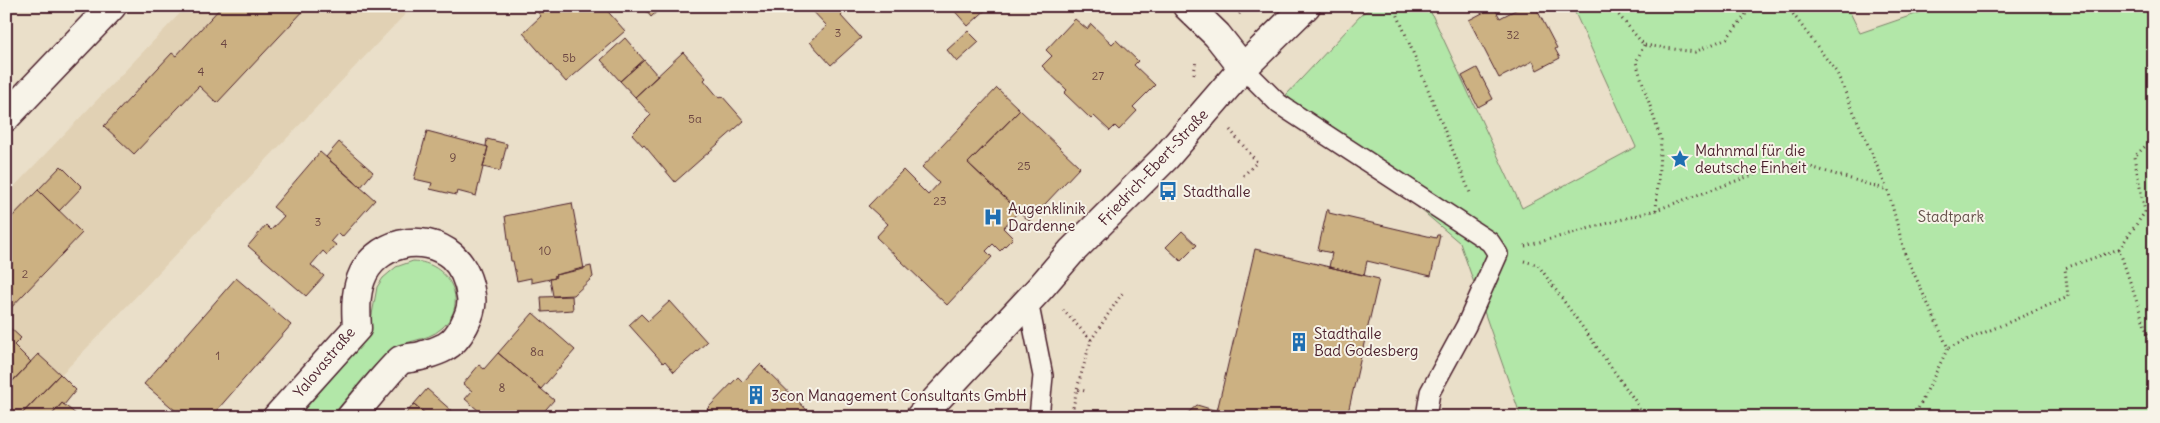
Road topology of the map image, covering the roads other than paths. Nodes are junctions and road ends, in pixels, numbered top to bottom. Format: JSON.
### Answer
{"nodes":[{"id":1,"x":112,"y":6,"type":"edge"},
{"id":2,"x":1187,"y":6,"type":"edge"},
{"id":3,"x":1306,"y":6,"type":"edge"},
{"id":4,"x":1243,"y":68,"type":"junction"},
{"id":5,"x":6,"y":116,"type":"edge"},
{"id":6,"x":1035,"y":294,"type":"junction"},
{"id":7,"x":278,"y":417,"type":"edge"},
{"id":8,"x":351,"y":417,"type":"edge"},
{"id":9,"x":920,"y":417,"type":"edge"},
{"id":10,"x":1039,"y":417,"type":"edge"},
{"id":11,"x":1426,"y":417,"type":"edge"}],
"edges":[{"from":1,"to":5,"type":"street"},
{"from":2,"to":4,"type":"street"},
{"from":3,"to":4,"type":"street","name":"Friedrich-Ebert-Straße"},
{"from":4,"to":6,"type":"street","name":"Friedrich-Ebert-Straße"},
{"from":4,"to":11,"type":"lane"},
{"from":6,"to":9,"type":"street","name":"Friedrich-Ebert-Straße"},
{"from":6,"to":10,"type":"lane"},
{"from":7,"to":8,"type":"street","name":"Yalovastraße"}]}
